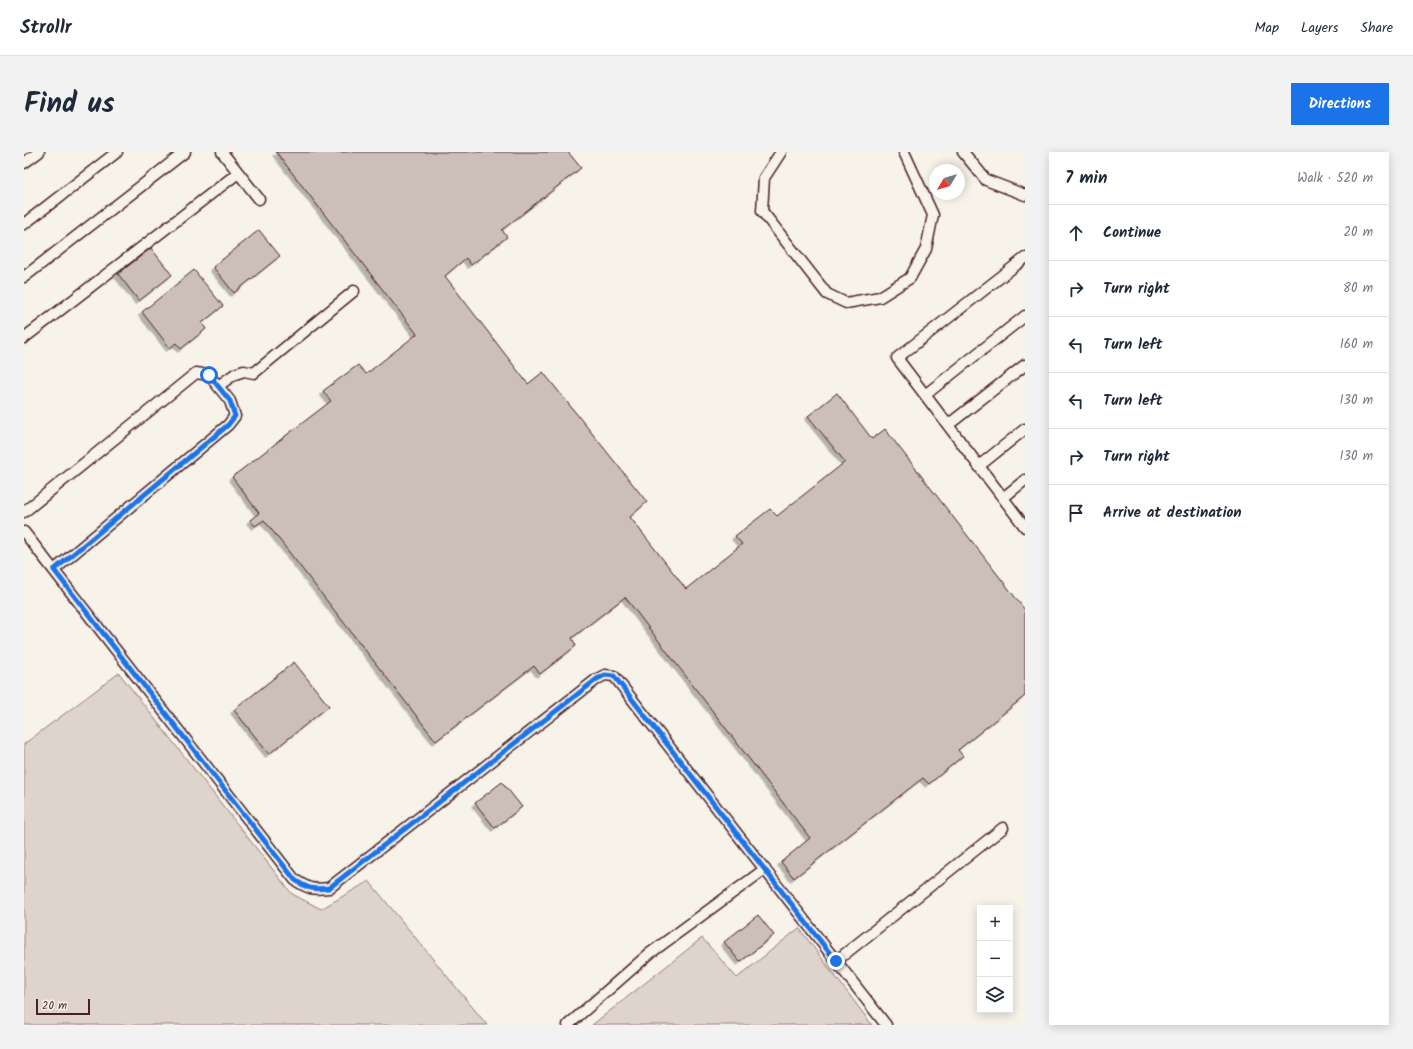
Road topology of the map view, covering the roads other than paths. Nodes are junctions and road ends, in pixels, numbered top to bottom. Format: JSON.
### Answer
{"nodes":[{"id":1,"x":38,"y":152,"type":"edge"},
{"id":2,"x":117,"y":152,"type":"edge"},
{"id":3,"x":185,"y":152,"type":"edge"},
{"id":4,"x":222,"y":152,"type":"edge"},
{"id":5,"x":781,"y":152,"type":"edge"},
{"id":6,"x":904,"y":152,"type":"edge"},
{"id":7,"x":963,"y":152,"type":"edge"},
{"id":8,"x":24,"y":163,"type":"edge"},
{"id":9,"x":238,"y":173,"type":"junction"},
{"id":10,"x":1025,"y":195,"type":"edge"},
{"id":11,"x":259,"y":199,"type":"dead end"},
{"id":12,"x":24,"y":224,"type":"edge"},
{"id":13,"x":1025,"y":258,"type":"edge"},
{"id":14,"x":24,"y":277,"type":"edge"},
{"id":15,"x":354,"y":291,"type":"dead end"},
{"id":16,"x":1025,"y":316,"type":"edge"},
{"id":17,"x":24,"y":338,"type":"edge"},
{"id":18,"x":1025,"y":364,"type":"edge"},
{"id":19,"x":218,"y":386,"type":"junction"},
{"id":20,"x":925,"y":395,"type":"junction"},
{"id":21,"x":948,"y":425,"type":"junction"},
{"id":22,"x":1025,"y":429,"type":"edge"},
{"id":23,"x":979,"y":466,"type":"junction"},
{"id":24,"x":1025,"y":480,"type":"edge"},
{"id":25,"x":1003,"y":498,"type":"junction"},
{"id":26,"x":24,"y":512,"type":"edge"},
{"id":27,"x":1025,"y":527,"type":"edge"},
{"id":28,"x":24,"y":532,"type":"edge"},
{"id":29,"x":54,"y":570,"type":"junction"},
{"id":30,"x":1003,"y":828,"type":"dead end"},
{"id":31,"x":765,"y":869,"type":"junction"},
{"id":32,"x":836,"y":961,"type":"junction"},
{"id":33,"x":568,"y":1025,"type":"edge"},
{"id":34,"x":886,"y":1025,"type":"edge"}],
"edges":[{"from":1,"to":8,"type":"lane"},
{"from":2,"to":12,"type":"lane"},
{"from":3,"to":14,"type":"lane"},
{"from":4,"to":9,"type":"lane"},
{"from":5,"to":6,"type":"lane"},
{"from":7,"to":10,"type":"lane"},
{"from":9,"to":11,"type":"lane"},
{"from":9,"to":17,"type":"lane"},
{"from":13,"to":20,"type":"lane"},
{"from":15,"to":19,"type":"lane"},
{"from":16,"to":20,"type":"lane"},
{"from":18,"to":21,"type":"lane"},
{"from":19,"to":26,"type":"lane"},
{"from":19,"to":29,"type":"lane"},
{"from":20,"to":21,"type":"lane"},
{"from":21,"to":23,"type":"lane"},
{"from":22,"to":23,"type":"lane"},
{"from":23,"to":25,"type":"lane"},
{"from":24,"to":25,"type":"lane"},
{"from":25,"to":27,"type":"lane"},
{"from":28,"to":29,"type":"lane"},
{"from":29,"to":31,"type":"lane"},
{"from":30,"to":32,"type":"lane"},
{"from":31,"to":32,"type":"lane"},
{"from":31,"to":33,"type":"lane"},
{"from":32,"to":34,"type":"lane"}]}
